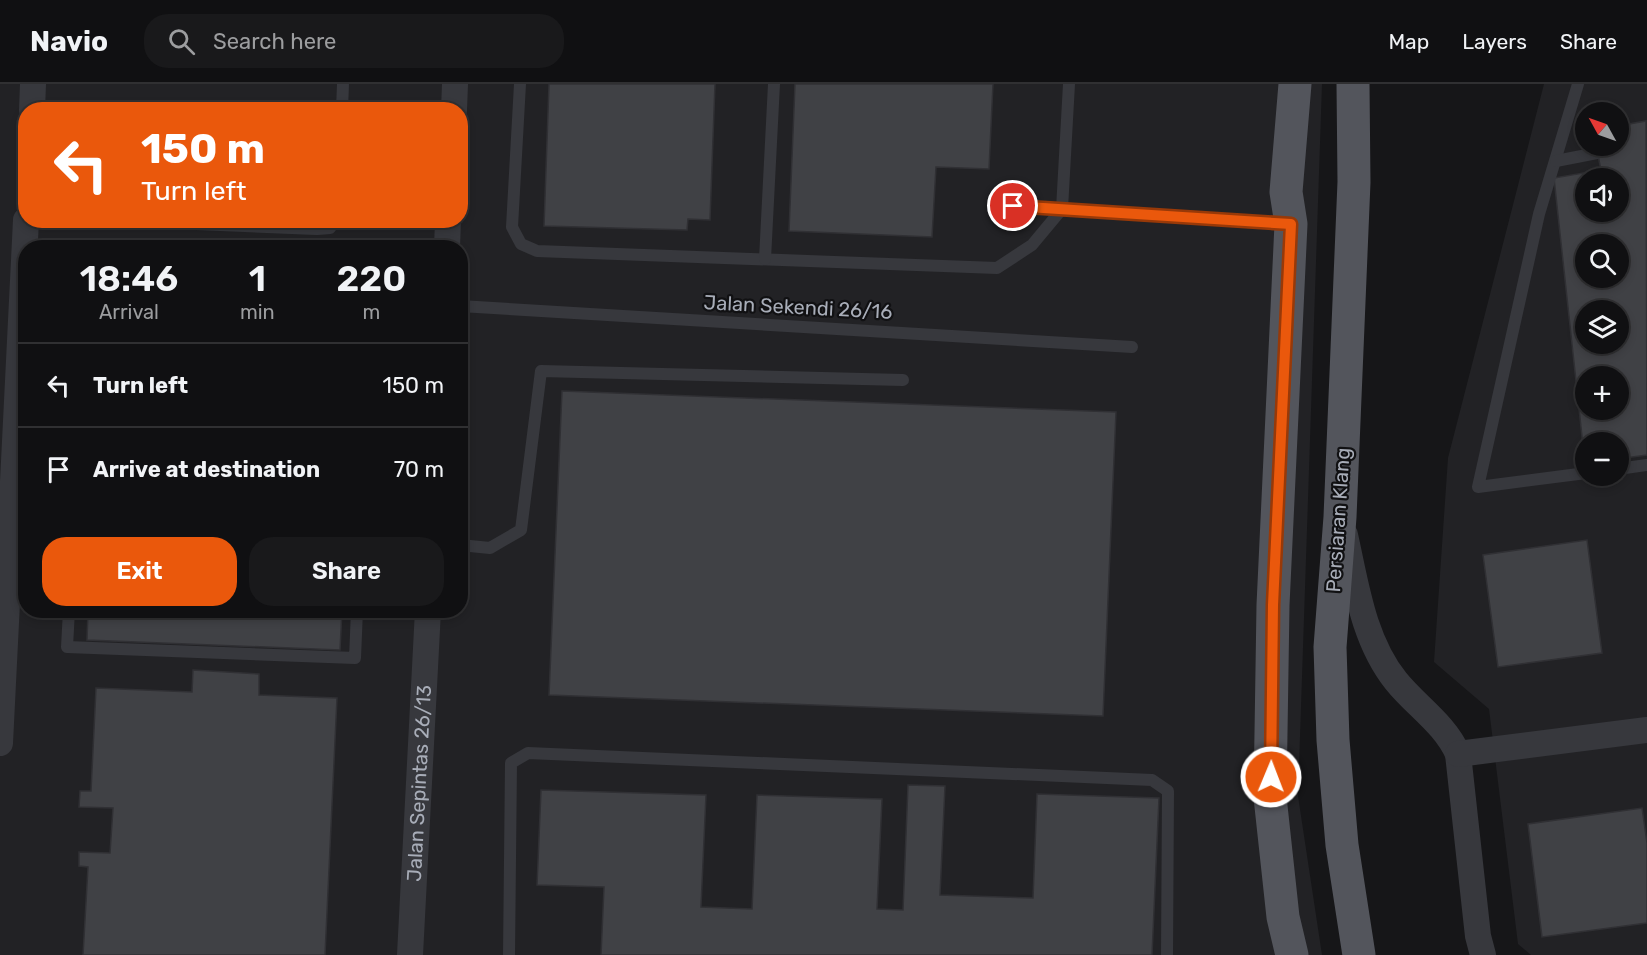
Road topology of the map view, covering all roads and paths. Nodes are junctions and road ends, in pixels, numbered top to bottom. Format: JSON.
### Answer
{"nodes":[{"id":1,"x":33,"y":84,"type":"edge"},
{"id":2,"x":343,"y":84,"type":"edge"},
{"id":3,"x":455,"y":84,"type":"edge"},
{"id":4,"x":520,"y":84,"type":"edge"},
{"id":5,"x":774,"y":84,"type":"edge"},
{"id":6,"x":1069,"y":84,"type":"edge"},
{"id":7,"x":1282,"y":84,"type":"edge"},
{"id":8,"x":1295,"y":84,"type":"edge"},
{"id":9,"x":1353,"y":84,"type":"edge"},
{"id":10,"x":1377,"y":84,"type":"edge"},
{"id":11,"x":1578,"y":84,"type":"edge"},
{"id":12,"x":32,"y":102,"type":"edge"},
{"id":13,"x":342,"y":102,"type":"edge"},
{"id":14,"x":454,"y":102,"type":"edge"},
{"id":15,"x":1582,"y":156,"type":"edge"},
{"id":16,"x":1556,"y":161,"type":"junction"},
{"id":17,"x":1354,"y":182,"type":"junction"},
{"id":18,"x":1286,"y":192,"type":"junction"},
{"id":19,"x":1013,"y":206,"type":"dead end"},
{"id":20,"x":1062,"y":209,"type":"junction"},
{"id":21,"x":1291,"y":224,"type":"junction"},
{"id":22,"x":293,"y":228,"type":"edge"},
{"id":23,"x":330,"y":228,"type":"edge"},
{"id":24,"x":765,"y":259,"type":"junction"},
{"id":25,"x":468,"y":306,"type":"edge"},
{"id":26,"x":1132,"y":347,"type":"dead end"},
{"id":27,"x":903,"y":380,"type":"dead end"},
{"id":28,"x":1647,"y":465,"type":"edge"},
{"id":29,"x":1629,"y":467,"type":"edge"},
{"id":30,"x":1575,"y":474,"type":"edge"},
{"id":31,"x":18,"y":486,"type":"edge"},
{"id":32,"x":1340,"y":517,"type":"junction"},
{"id":33,"x":468,"y":546,"type":"edge"},
{"id":34,"x":69,"y":618,"type":"edge"},
{"id":35,"x":357,"y":618,"type":"edge"},
{"id":36,"x":428,"y":618,"type":"edge"},
{"id":37,"x":1647,"y":730,"type":"edge"},
{"id":38,"x":0,"y":743,"type":"edge"},
{"id":39,"x":1458,"y":754,"type":"junction"},
{"id":40,"x":410,"y":955,"type":"edge"},
{"id":41,"x":509,"y":955,"type":"edge"},
{"id":42,"x":1167,"y":955,"type":"edge"},
{"id":43,"x":1292,"y":955,"type":"edge"},
{"id":44,"x":1359,"y":955,"type":"edge"},
{"id":45,"x":1483,"y":955,"type":"edge"}],
"edges":[{"from":1,"to":12,"type":"street"},
{"from":2,"to":13,"type":"lane"},
{"from":3,"to":14,"type":"street"},
{"from":4,"to":24,"type":"lane"},
{"from":5,"to":24,"type":"lane"},
{"from":6,"to":20,"type":"lane"},
{"from":7,"to":18,"type":"main road"},
{"from":8,"to":18,"type":"main road"},
{"from":9,"to":17,"type":"main road","name":"Persiaran Klang"},
{"from":10,"to":17,"type":"main road"},
{"from":11,"to":16,"type":"lane"},
{"from":15,"to":16,"type":"lane"},
{"from":16,"to":30,"type":"lane"},
{"from":17,"to":32,"type":"main road","name":"Persiaran Klang"},
{"from":18,"to":21,"type":"main road"},
{"from":19,"to":20,"type":"lane"},
{"from":20,"to":21,"type":"lane"},
{"from":20,"to":24,"type":"lane"},
{"from":21,"to":43,"type":"main road"},
{"from":22,"to":23,"type":"lane"},
{"from":25,"to":26,"type":"lane","name":"Jalan Sekendi 26/16"},
{"from":27,"to":33,"type":"lane"},
{"from":28,"to":29,"type":"lane"},
{"from":31,"to":38,"type":"street"},
{"from":32,"to":39,"type":"street"},
{"from":32,"to":44,"type":"main road","name":"Persiaran Klang"},
{"from":34,"to":35,"type":"lane"},
{"from":36,"to":40,"type":"street","name":"Jalan Sepintas 26/13"},
{"from":37,"to":39,"type":"street"},
{"from":39,"to":45,"type":"street"},
{"from":41,"to":42,"type":"lane"}]}
